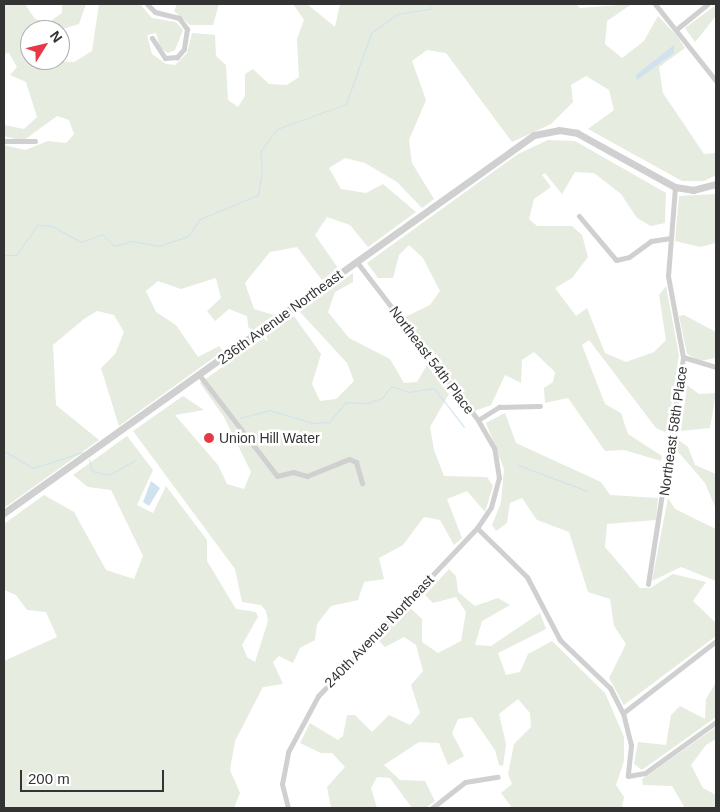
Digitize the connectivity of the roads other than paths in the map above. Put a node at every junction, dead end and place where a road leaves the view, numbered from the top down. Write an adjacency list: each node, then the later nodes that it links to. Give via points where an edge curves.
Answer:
1 (148, 4): 5 (street, via 155,12 179,18 187,29 184,50 177,57 165,58)
2 (655, 4): 4 (street)
3 (708, 4): 4 (street)
4 (678, 28): 6 (street)
5 (152, 38)
6 (716, 81)
7 (4, 141): 8 (street)
8 (35, 141)
9 (714, 185): 10 (street)
10 (675, 187): 12 (street, Northeast 58th Place); 13 (street, 236th Avenue Northeast, via 592,140 559,130 519,143)
11 (578, 216): 12 (street, via 616,260 630,257 651,241)
12 (669, 238): 14 (street, Northeast 58th Place, via 668,276)
13 (356, 261): 16 (street, 236th Avenue Northeast); 18 (street, Northeast 54th Place)
14 (683, 357): 15 (street); 23 (street, Northeast 58th Place)
15 (716, 367)
16 (200, 376): 20 (street, via 277,476 293,472 307,476 349,459 356,462); 21 (street, 236th Avenue Northeast)
17 (540, 406): 18 (street, via 499,407)
18 (478, 420): 19 (street, Northeast 54th Place)
19 (499, 464): 22 (street, 240th Avenue Northeast, via 496,495)
20 (362, 483)
21 (4, 513)
22 (477, 528): 25 (street, via 527,577 560,640 610,688); 28 (street, 240th Avenue Northeast, via 318,696 288,752 282,784)
23 (648, 584)
24 (716, 641): 25 (street)
25 (623, 713): 26 (street, via 631,745 628,776 646,773)
26 (716, 722)
27 (498, 777): 29 (street, via 465,782)
28 (288, 808)
29 (432, 808)

